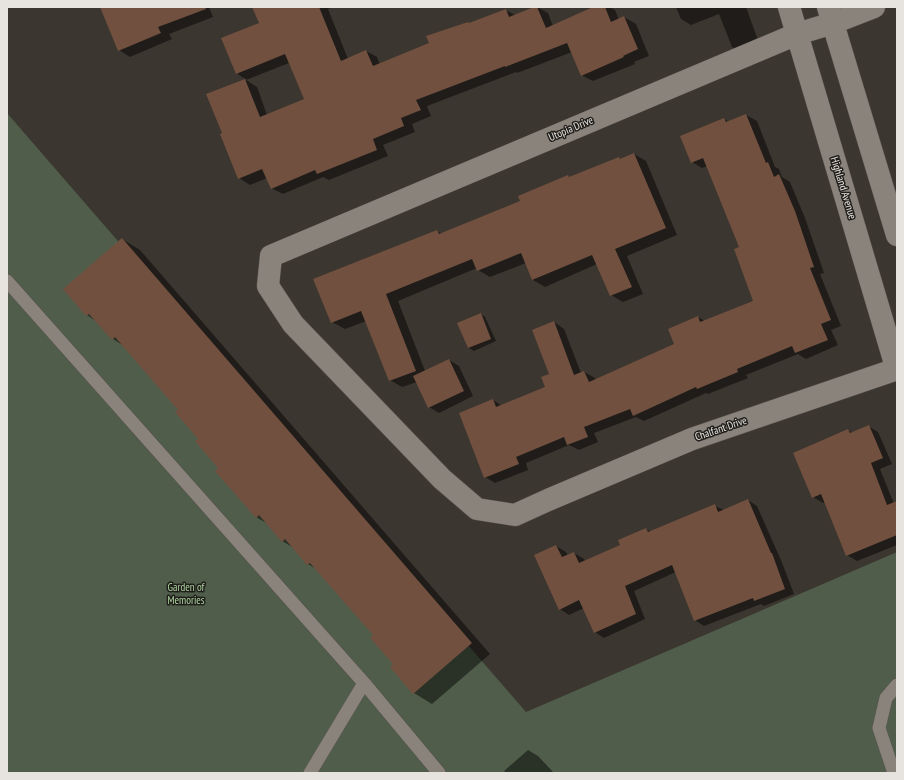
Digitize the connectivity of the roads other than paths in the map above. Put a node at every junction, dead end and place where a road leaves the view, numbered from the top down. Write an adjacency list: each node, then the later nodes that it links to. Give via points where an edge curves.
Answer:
1 (789, 7): 4 (street, Highland Avenue)
2 (874, 7): 3 (street, Utopia Drive)
3 (831, 15): 4 (street, Utopia Drive); 5 (street)
4 (797, 34): 6 (street, Utopia Drive); 8 (street, Highland Avenue)
5 (897, 235)
6 (271, 256): 8 (street, Chalfant Drive, via 268,286 293,324 442,479 477,509 515,515 692,439)
7 (7, 281): 9 (lane)
8 (897, 369)
9 (364, 683): 11 (lane); 12 (lane)
10 (897, 685): 13 (lane, via 886,698 879,728)
11 (310, 773)
12 (439, 773)
13 (894, 773)

